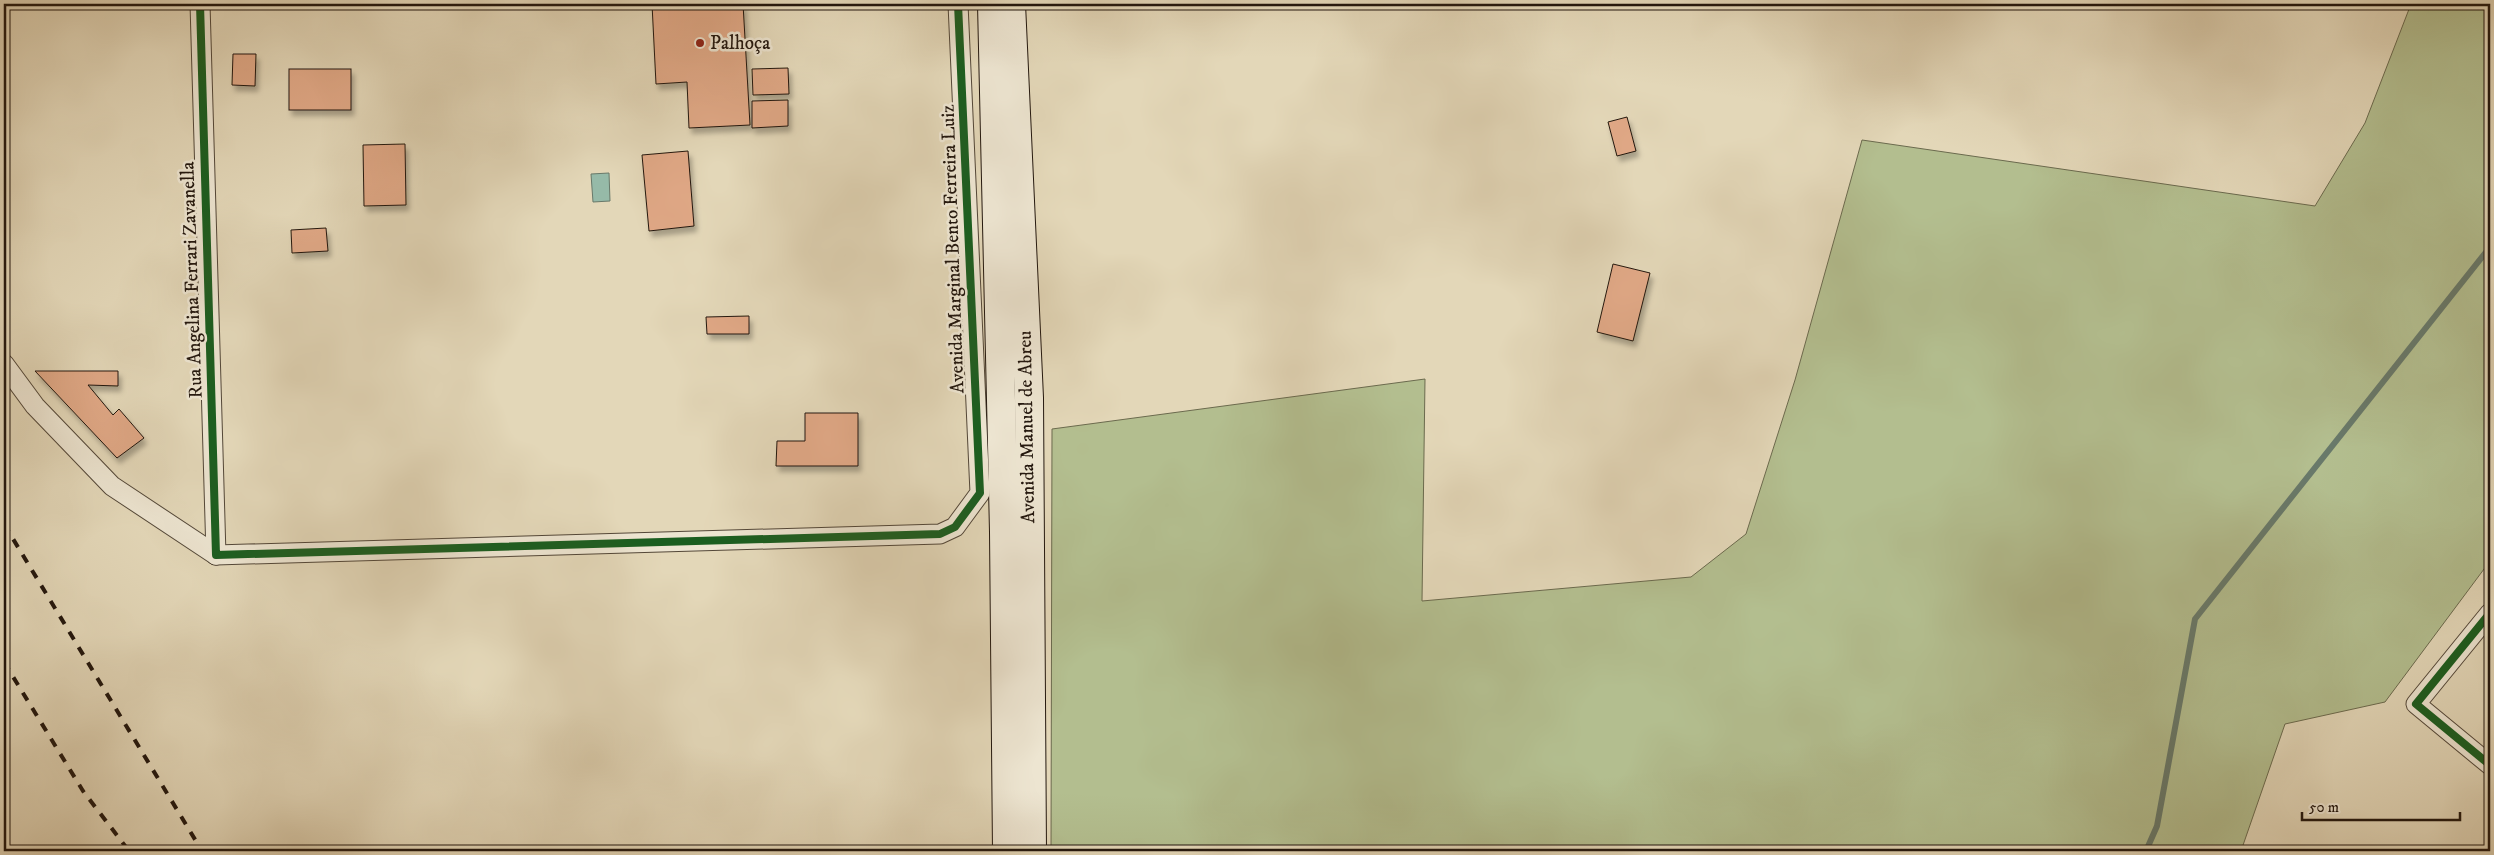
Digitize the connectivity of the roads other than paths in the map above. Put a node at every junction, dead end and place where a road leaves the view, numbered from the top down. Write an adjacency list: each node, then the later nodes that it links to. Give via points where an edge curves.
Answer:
1 (200, 4): 6 (street, Rua Angelina Ferrari Zavanella)
2 (958, 4): 6 (street, Avenida Marginal Bento Ferreira Luiz, via 980,493 955,528 940,534)
3 (992, 4): 9 (main road, Avenida Manuel de Abreu, via 1004,532)
4 (1011, 4): 10 (main road, Avenida Manuel de Abreu, via 1029,398)
5 (4, 364): 6 (street, via 35,406 112,486)
6 (216, 556)
7 (2490, 613): 8 (street, via 2416,704)
8 (2490, 766)
9 (1007, 851)
10 (1032, 851)

